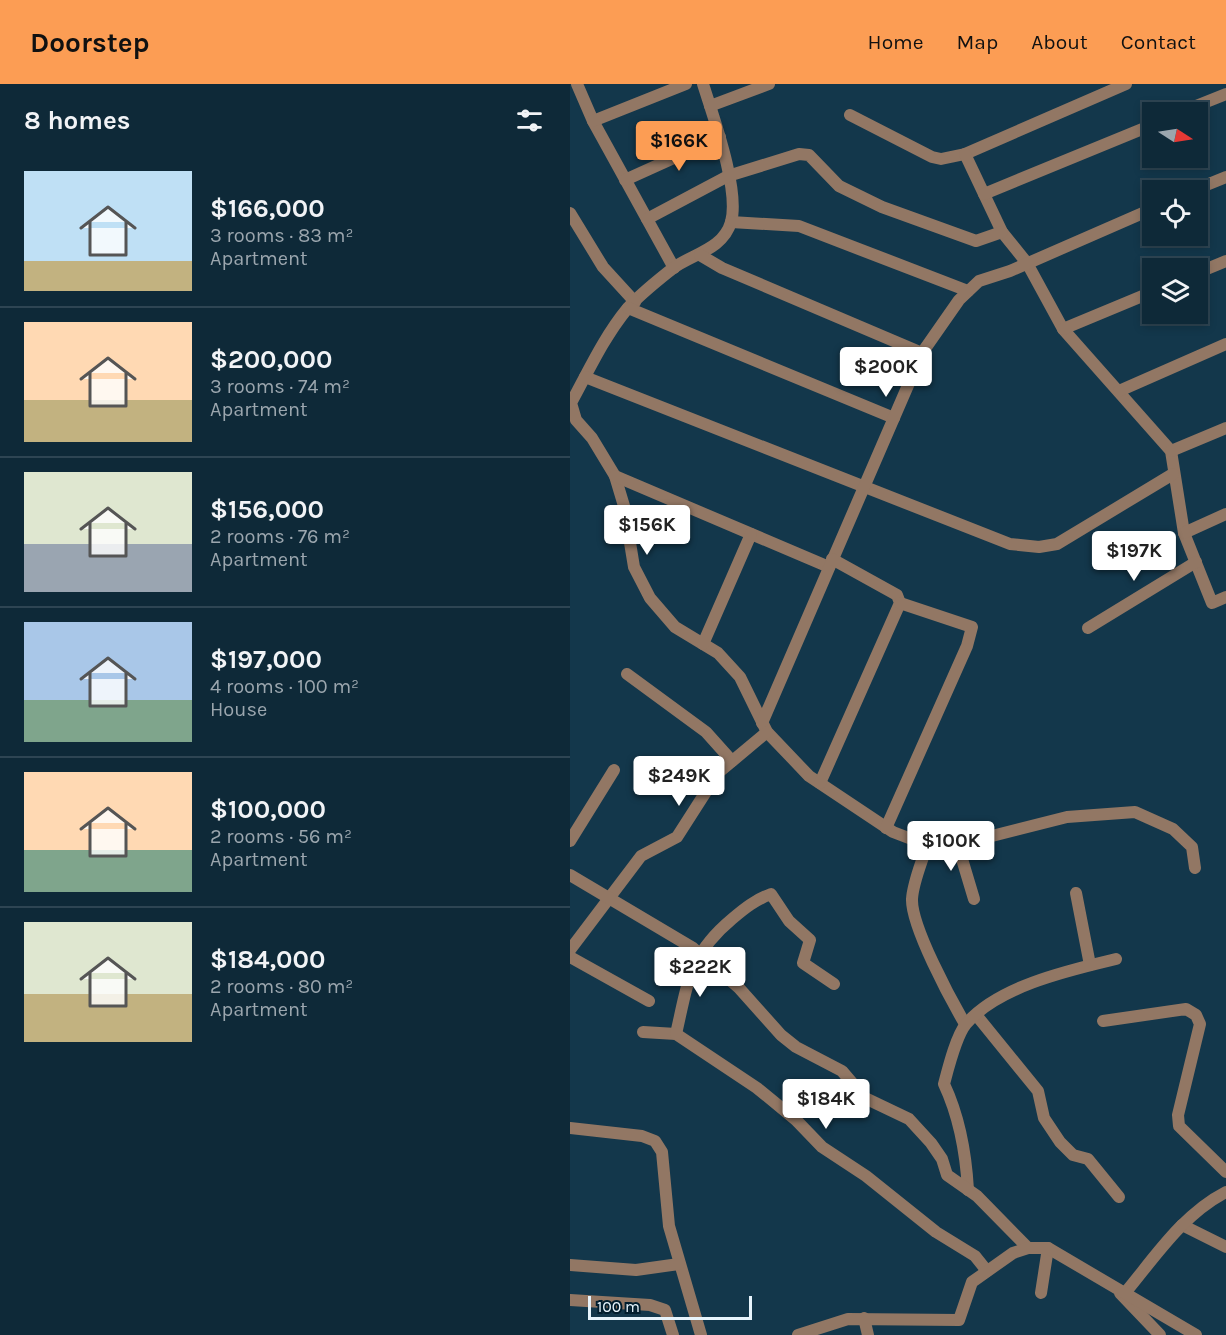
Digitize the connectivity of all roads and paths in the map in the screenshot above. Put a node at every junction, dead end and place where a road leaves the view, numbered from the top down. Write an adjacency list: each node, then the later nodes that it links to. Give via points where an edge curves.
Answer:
1 (577, 84): 10 (street)
2 (686, 84): 10 (street)
3 (703, 84): 8 (street)
4 (768, 84): 8 (street)
5 (1126, 84): 13 (street)
6 (1226, 94): 7 (street)
7 (1206, 102)
8 (710, 106): 12 (street)
9 (850, 115): 13 (street, via 932,157)
10 (593, 121): 16 (street)
11 (1142, 129): 18 (street)
12 (720, 137): 14 (street); 16 (street)
13 (965, 154): 18 (street)
14 (728, 176): 21 (street); 22 (street); 23 (street, via 799,154 809,155 839,186 882,207 976,241)
15 (1226, 177): 17 (street)
16 (625, 180): 21 (street)
17 (1208, 184)
18 (984, 194): 23 (street)
19 (570, 213): 31 (street)
20 (1142, 213): 26 (street)
21 (647, 219): 27 (street)
22 (731, 222): 24 (street, via 723,237); 29 (street, via 799,226)
23 (1002, 232): 26 (street)
24 (700, 255): 27 (street); 34 (street)
25 (1226, 261): 28 (street)
26 (1027, 263): 29 (street, via 979,281); 32 (street)
27 (674, 268): 31 (street)
28 (1208, 268)
29 (968, 291): 34 (street)
30 (1142, 296): 32 (street)
31 (631, 305): 35 (street); 37 (street)
32 (1063, 329): 36 (street)
33 (1226, 344): 36 (street)
34 (922, 353): 37 (street)
35 (585, 377): 41 (street, via 571,403 576,420); 42 (street)
36 (1119, 391): 39 (street)
37 (894, 418): 42 (street)
38 (1226, 428): 39 (street)
39 (1171, 451): 40 (street)
40 (1173, 474): 42 (street, via 1057,544 1039,547 1010,544); 44 (street)
41 (615, 476): 45 (street); 51 (street, via 634,567 650,598 675,627)
42 (864, 487): 47 (street)
43 (1226, 514): 44 (street)
44 (1184, 533): 46 (street)
45 (751, 534): 47 (street); 51 (street)
46 (1196, 562): 48 (street, via 1212,603); 50 (street)
47 (830, 563): 49 (street, via 897,595); 53 (street)
48 (1226, 597)
49 (900, 603): 56 (street); 57 (street, via 972,627)
50 (1088, 628)
51 (703, 644): 53 (street, via 718,653 740,677)
52 (627, 674): 54 (street, via 706,732)
53 (765, 728): 54 (street); 56 (street)
54 (732, 762): 64 (street, via 718,773 677,837 641,856)
55 (614, 770): 59 (street)
56 (820, 783): 57 (street)
57 (886, 828): 60 (street)
58 (956, 839): 60 (street); 61 (street, via 988,837 1067,817 1135,812 1173,829 1192,847); 65 (street)
59 (570, 841)
60 (927, 845): 75 (street, via 912,900 943,984)
61 (1195, 868)
62 (570, 875): 64 (street)
63 (1076, 893): 70 (street)
64 (611, 897): 66 (street); 67 (street)
65 (974, 899)
66 (570, 950)
67 (699, 954): 71 (street, via 712,936 755,900 771,894 789,921 810,940 803,963); 77 (street); 80 (street, via 739,988 796,1047 843,1071 865,1098 909,1119 936,1151 947,1175)
68 (570, 957): 72 (street)
69 (1116, 958): 70 (street)
70 (1090, 965): 73 (street, via 1027,984)
71 (834, 984)
72 (649, 1001)
73 (976, 1016): 75 (street); 82 (street, via 1038,1091 1044,1118 1060,1142 1073,1155 1088,1159)
74 (1103, 1021): 79 (street, via 1186,1010 1196,1015 1200,1024 1178,1115 1179,1126)
75 (965, 1024): 80 (street, via 944,1084 956,1113)
76 (644, 1032): 77 (street)
77 (676, 1034): 89 (street, via 757,1088 822,1147 866,1176 936,1232 975,1256)
78 (570, 1128): 87 (street, via 655,1141 662,1152 669,1226)
79 (1226, 1172)
80 (968, 1190): 85 (street)
81 (1226, 1192): 83 (street)
82 (1119, 1197)
83 (1182, 1225): 84 (street); 90 (street)
84 (1226, 1247)
85 (1028, 1248): 86 (street); 89 (street, via 1013,1252)
86 (1048, 1248): 90 (street); 91 (street)
87 (679, 1264): 88 (street, via 636,1270); 95 (street)
88 (570, 1265)
89 (987, 1271): 93 (street, via 972,1282 959,1320)
90 (1120, 1290): 98 (street); 99 (street)
91 (1041, 1293)
92 (570, 1300): 94 (street, via 657,1307 665,1310)
93 (864, 1318): 96 (street, via 848,1318); 97 (street)
94 (673, 1335)
95 (701, 1335)
96 (798, 1335)
97 (868, 1335)
98 (1160, 1335)
99 (1196, 1335)

